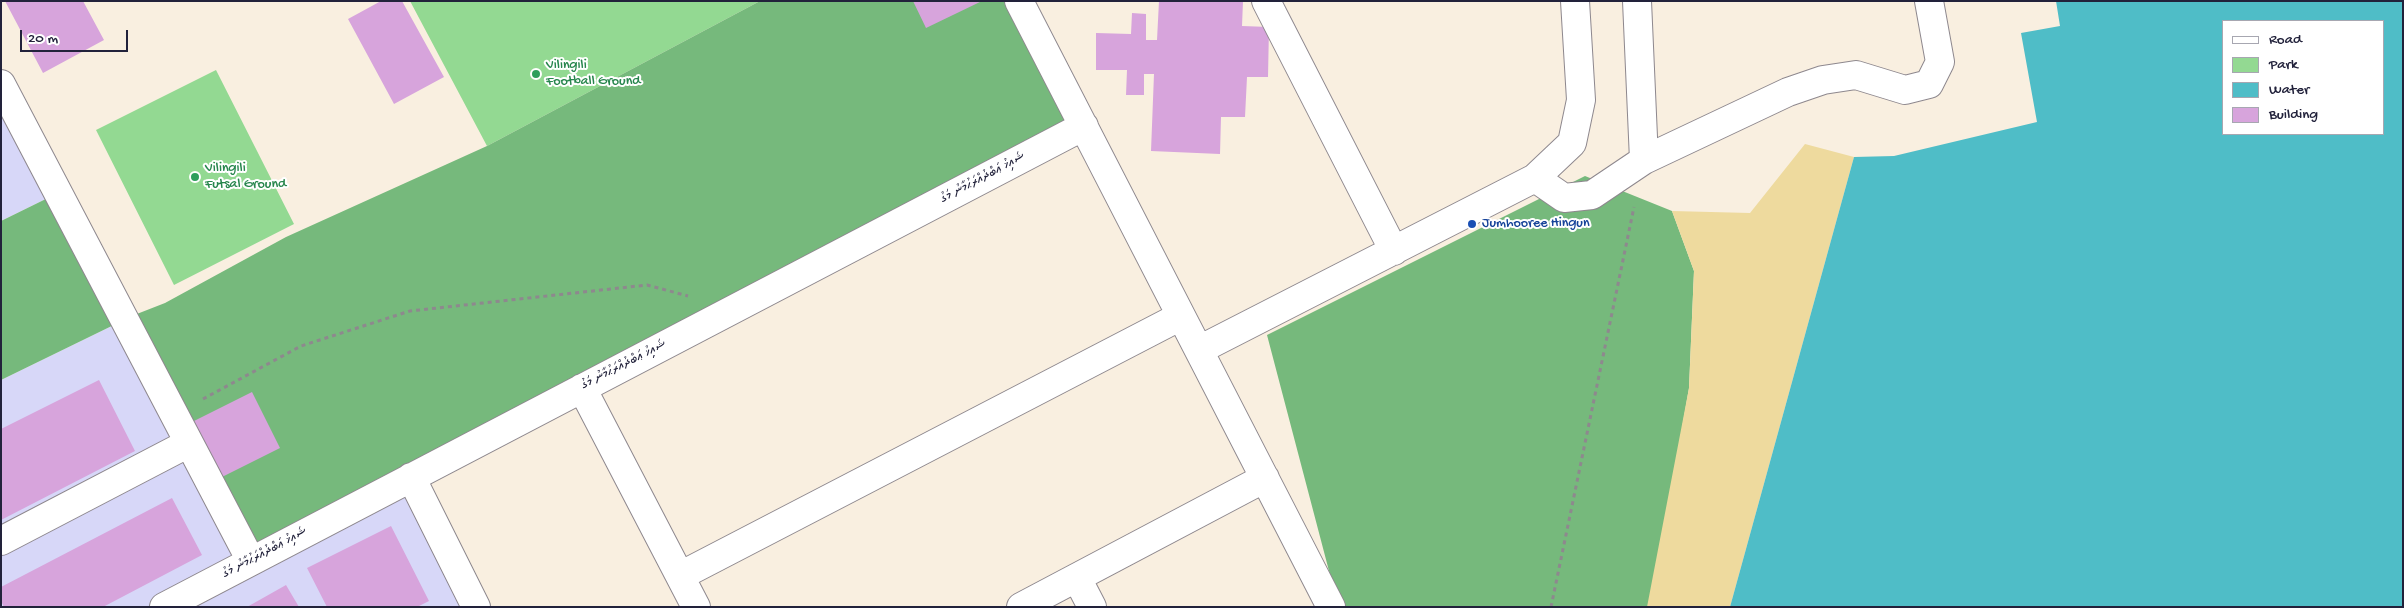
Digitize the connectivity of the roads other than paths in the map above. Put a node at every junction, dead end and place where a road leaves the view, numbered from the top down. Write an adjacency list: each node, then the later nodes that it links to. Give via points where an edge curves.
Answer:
1 (1266, 1): 10 (street)
2 (1575, 1): 9 (street, via 1581,100 1572,143)
3 (1637, 1): 8 (street)
4 (1929, 1): 8 (street, via 1940,62 1929,84 1905,90 1856,75 1822,80 1788,92)
5 (1025, 3): 7 (street)
6 (1, 84): 14 (street)
7 (1084, 126): 11 (street); 13 (street, ޝައިިޚު ޢަބްދުއްރަޙުމާނު މަގު)
8 (1644, 160): 9 (street, via 1592,195 1564,198)
9 (1535, 178): 10 (street)
10 (1394, 251): 12 (street)
11 (1182, 316): 12 (street); 19 (street)
12 (1199, 350): 16 (street)
13 (582, 388): 15 (street, ޝައިިޚު ޢަބްދުއްރަޙުމާނު މަގު); 19 (street)
14 (189, 443): 17 (street); 18 (street)
15 (411, 477): 18 (street, ޝައިިޚު ޢަބްދުއްރަޙުމާނު މަގު); 22 (street)
16 (1265, 478): 20 (street); 26 (street)
17 (1, 541)
18 (250, 562): 21 (street, ޝައިިޚު ޢަބްދުއްރަޙުމާނު މަގު)
19 (680, 576): 23 (street)
20 (1077, 578): 24 (street); 25 (street)
21 (164, 607)
22 (476, 607)
23 (696, 607)
24 (1022, 607)
25 (1092, 607)
26 (1331, 607)

